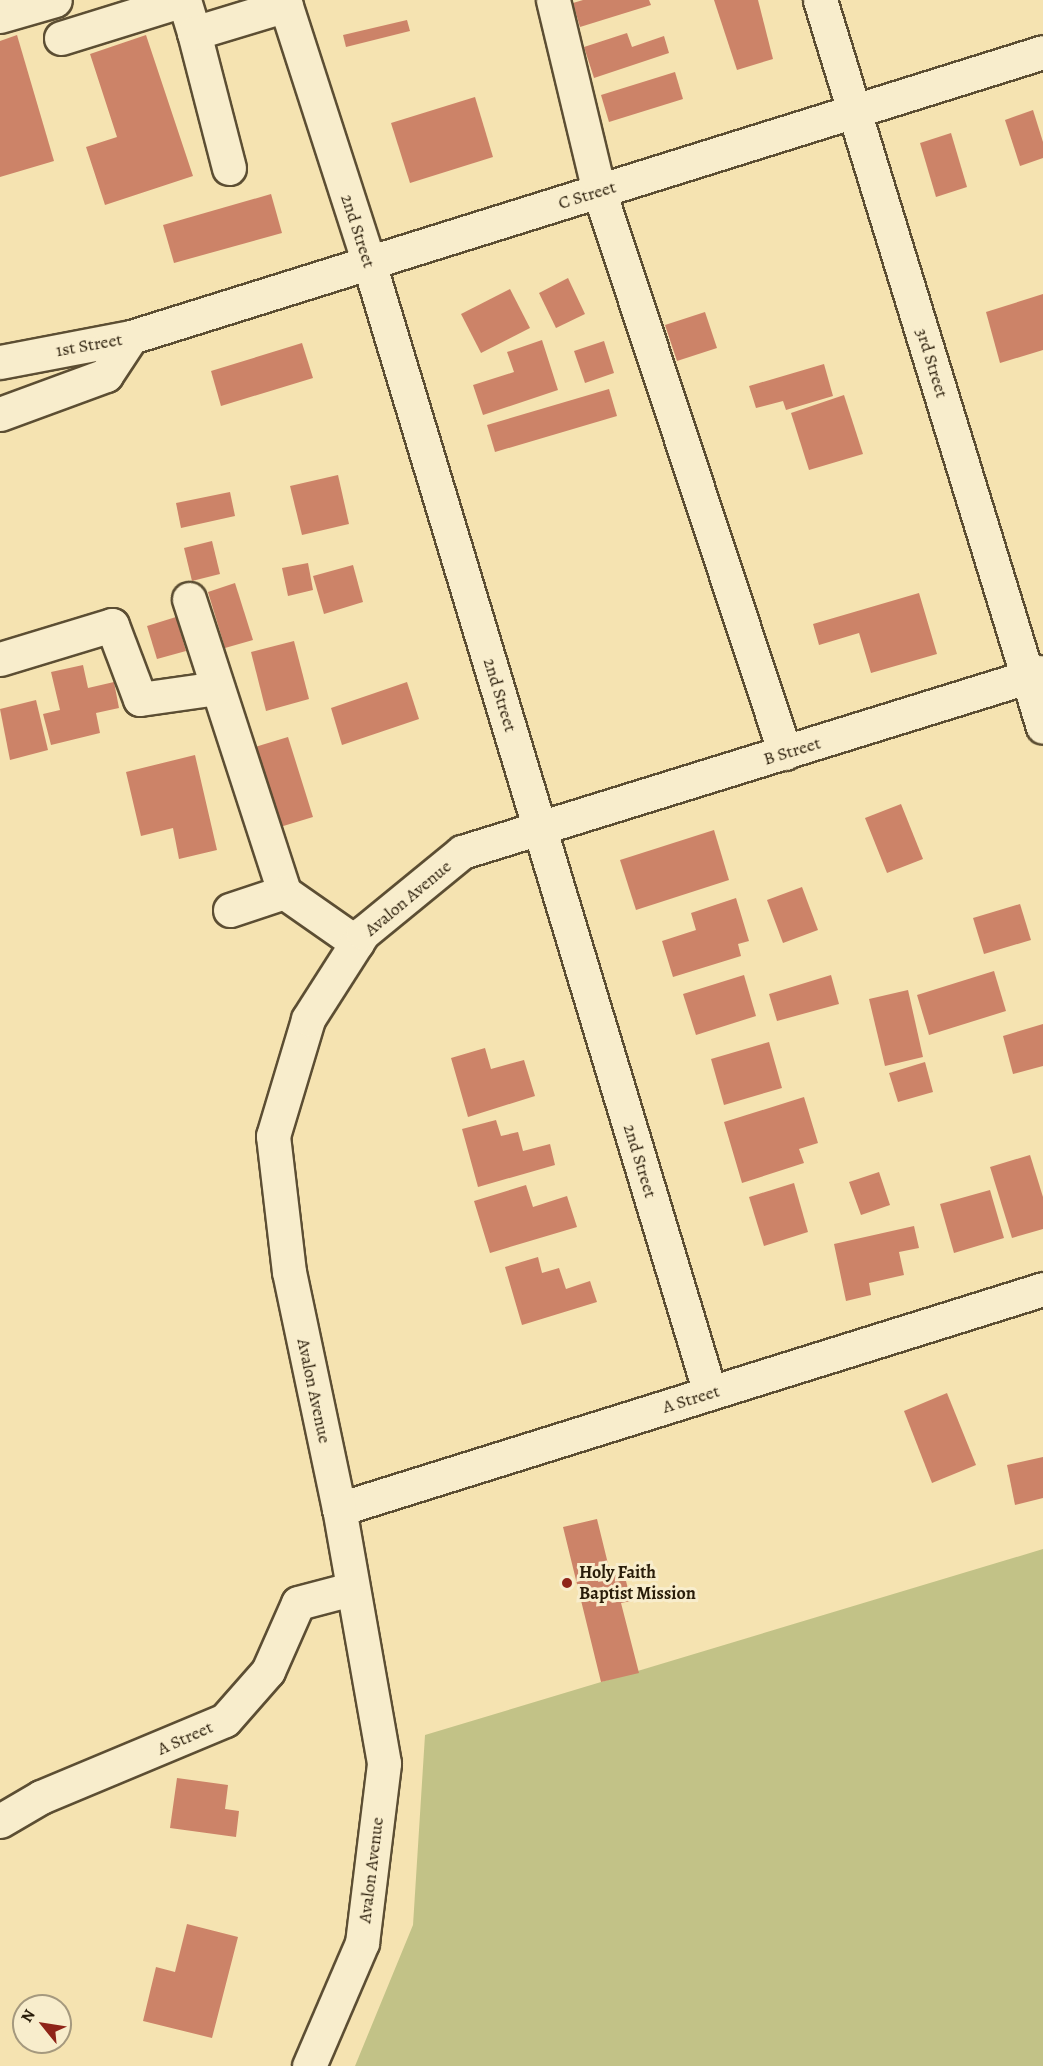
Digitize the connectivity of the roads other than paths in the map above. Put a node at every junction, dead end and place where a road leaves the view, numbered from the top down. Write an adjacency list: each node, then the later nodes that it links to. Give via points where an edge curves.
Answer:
1 (55, 0): 5 (street)
2 (553, 0): 11 (street)
3 (820, 0): 9 (street, 3rd Street)
4 (285, 2): 6 (street); 12 (street, 2nd Street)
5 (0, 16)
6 (194, 33): 7 (street, via 184,0); 10 (street)
7 (61, 38)
8 (1043, 52): 9 (street, C Street)
9 (854, 111): 11 (street, C Street); 18 (street, 3rd Street)
10 (229, 168)
11 (599, 191): 12 (street, C Street); 21 (street)
12 (369, 263): 13 (street, C Street); 22 (street, 2nd Street)
13 (131, 337): 14 (street, 1st Street); 15 (street, 1st Street, via 106,375)
14 (0, 362)
15 (0, 414)
16 (189, 598): 19 (street)
17 (0, 659): 19 (street, via 112,626 140,699)
18 (1035, 675): 20 (street, 3rd Street); 21 (street, B Street)
19 (217, 688): 23 (street)
20 (1043, 727)
21 (785, 753): 22 (street, B Street)
22 (541, 829): 25 (street, Avalon Avenue, via 462,852 363,933); 27 (street, 2nd Street)
23 (284, 892): 24 (street); 25 (street)
24 (230, 910)
25 (357, 943): 28 (street, Avalon Avenue, via 308,1018 273,1136 289,1272)
26 (1043, 1289): 27 (street, A Street)
27 (710, 1393): 28 (street, A Street)
28 (339, 1509): 29 (street, Avalon Avenue)
29 (351, 1589): 30 (street, A Street, via 298,1603 268,1671 225,1720 41,1797); 31 (street, Avalon Avenue, via 384,1763 362,1943)
30 (0, 1821)
31 (309, 2066)

